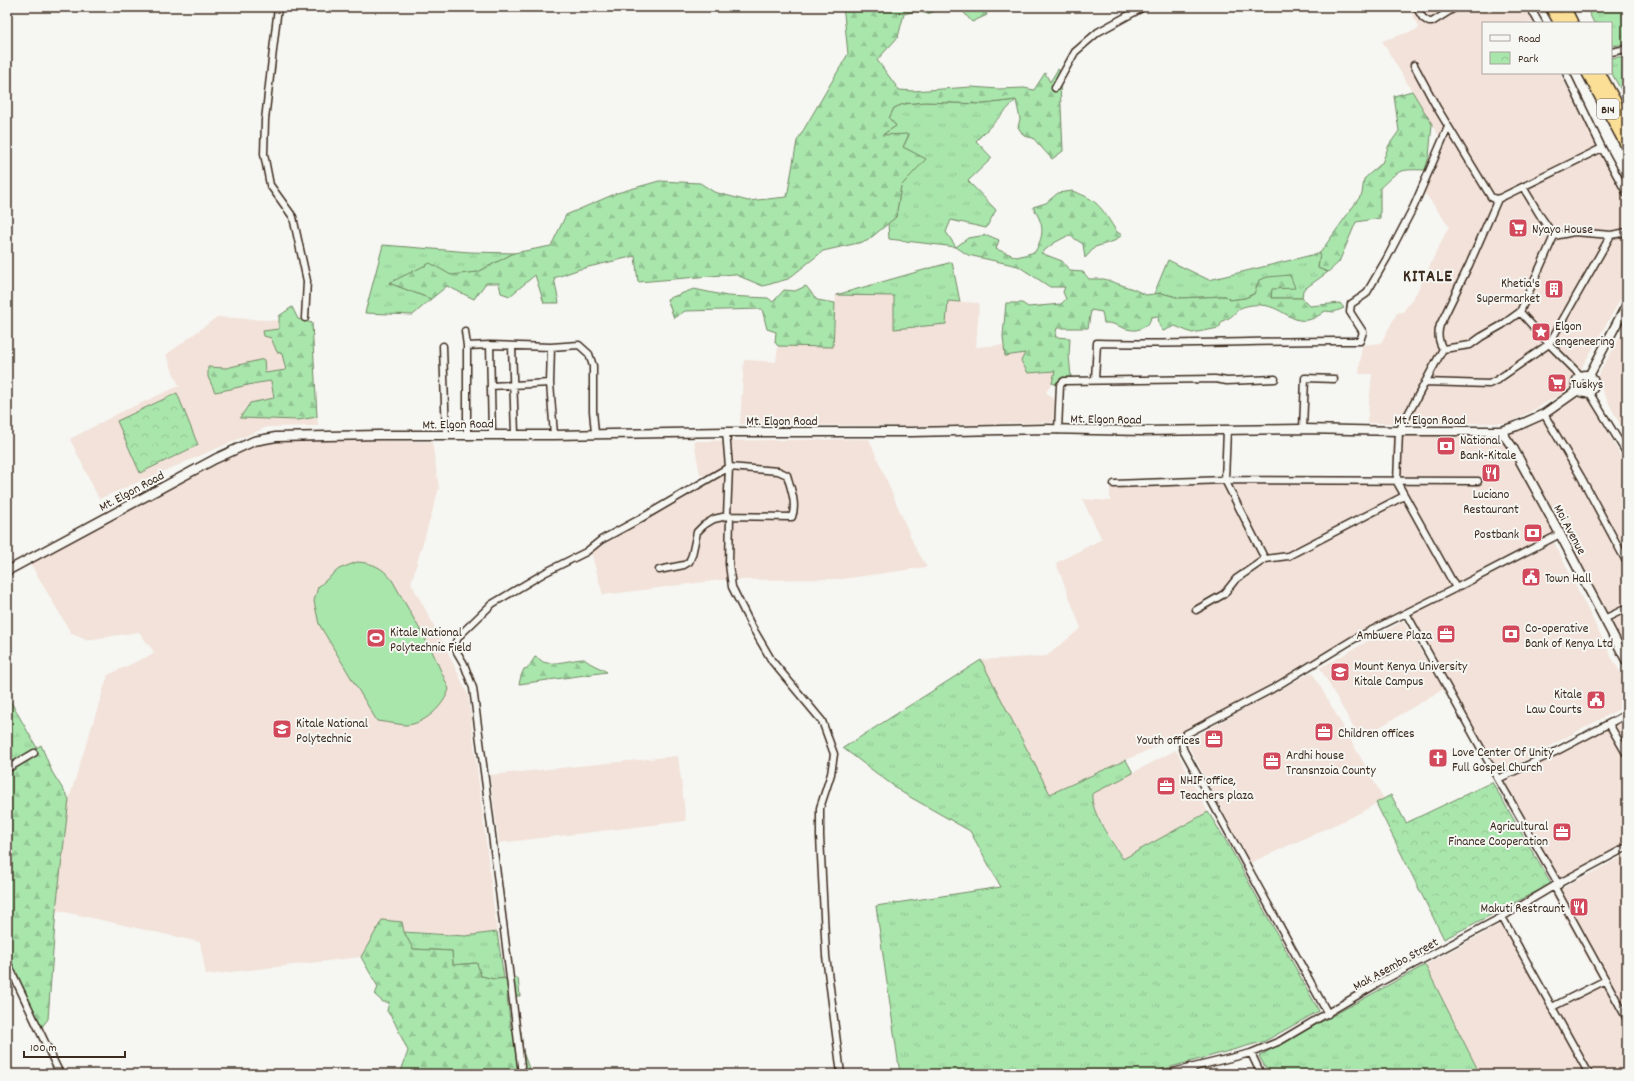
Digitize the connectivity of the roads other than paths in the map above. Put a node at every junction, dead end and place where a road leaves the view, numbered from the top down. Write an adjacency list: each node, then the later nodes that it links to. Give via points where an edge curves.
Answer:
1 (278, 7): 30 (street, via 265,120 264,154 270,185 293,217 307,281)
2 (1416, 7): 3 (street, via 1429,22)
3 (1456, 7)
4 (1530, 7): 8 (street)
5 (1551, 7): 9 (highway)
6 (1564, 7): 10 (highway)
7 (1140, 8): 17 (street, via 1098,32 1075,52)
8 (1538, 22)
9 (1559, 22)
10 (1572, 22)
11 (1627, 49): 12 (street)
12 (1612, 52)
13 (1414, 65): 19 (street)
14 (1566, 74): 21 (street)
15 (1589, 74): 20 (highway, B14)
16 (1600, 74): 18 (highway, B14)
17 (1055, 88)
18 (1627, 123)
19 (1448, 127): 24 (street, via 1491,197); 42 (street, via 1388,258 1366,294 1351,304 1350,312 1363,332 1360,341 1242,341 1159,345 1097,343)
20 (1627, 146)
21 (1602, 148): 22 (street); 23 (street)
22 (1523, 187): 24 (street); 27 (street)
23 (1627, 194)
24 (1498, 199): 38 (street, via 1440,325 1438,338)
25 (1627, 232): 26 (street)
26 (1611, 235): 27 (street, via 1574,232); 32 (street)
27 (1554, 236): 29 (street)
28 (1627, 304): 39 (street)
29 (1520, 312): 32 (street); 38 (street, via 1470,345)
30 (305, 318)
31 (465, 331): 35 (street)
32 (1549, 344): 39 (street); 43 (street, via 1489,384)
33 (490, 345): 35 (street); 36 (street); 46 (street)
34 (443, 346): 60 (street)
35 (467, 346): 61 (street)
36 (512, 346): 37 (street); 45 (street)
37 (551, 347): 44 (street); 56 (street, via 579,345 589,354 593,366)
38 (1443, 349): 43 (street)
39 (1585, 376): 47 (street, via 1576,382); 48 (street, via 1594,384)
40 (1275, 379): 42 (street)
41 (1334, 379): 50 (street, via 1305,378)
42 (1095, 380): 51 (street, via 1064,381 1060,385)
43 (1425, 382): 53 (street)
44 (550, 383): 45 (street); 59 (street)
45 (513, 384): 46 (street); 58 (street)
46 (491, 386): 57 (street)
47 (1578, 390): 48 (street); 49 (street, Mt. Elgon Road)
48 (1589, 392): 62 (street)
49 (1544, 414): 54 (street, Mt. Elgon Road); 72 (street)
50 (1303, 429): 52 (street, Mt. Elgon Road); 53 (street, Mt. Elgon Road)
51 (1058, 430): 52 (street, Mt. Elgon Road); 55 (street, Mt. Elgon Road)
52 (1227, 430): 64 (street)
53 (1399, 431): 54 (street, Mt. Elgon Road); 66 (street)
54 (1501, 431): 70 (street, Moi Avenue)
55 (726, 432): 56 (street, Mt. Elgon Road); 63 (street)
56 (595, 433): 59 (street, Mt. Elgon Road)
57 (492, 434): 58 (street, Mt. Elgon Road); 61 (street, Mt. Elgon Road)
58 (515, 434): 59 (street, Mt. Elgon Road)
59 (554, 435)
60 (446, 436): 61 (street, Mt. Elgon Road); 73 (street, Mt. Elgon Road, via 307,436 254,441 201,466)
61 (467, 436)
62 (1627, 454)
63 (729, 467): 69 (street); 69 (street, via 783,472 789,480 795,510 792,518); 98 (street, via 601,540 586,552 492,604 459,636 455,644 456,652 464,664 473,688)
64 (1225, 480): 66 (street); 67 (street); 71 (street)
65 (1478, 481): 66 (street)
66 (1397, 482): 68 (street)
67 (1114, 484)
68 (1404, 496): 71 (street, via 1288,556); 75 (street)
69 (728, 516): 74 (street, via 714,519 698,532 689,562); 99 (street, via 732,587 772,661 822,721 834,754 831,774 820,808 820,836 826,956)
70 (1560, 534): 75 (street); 79 (street, Moi Avenue)
71 (1265, 559): 77 (street, via 1236,579 1224,594)
72 (1627, 563)
73 (7, 570)
74 (659, 570)
75 (1456, 588): 78 (street)
76 (1627, 608): 79 (street)
77 (1196, 610)
78 (1406, 613): 86 (street); 93 (street, via 1354,639 1272,689 1186,734 1182,739 1184,751)
79 (1604, 619): 80 (street, Moi Avenue)
80 (1627, 662)
81 (1627, 714): 82 (street)
82 (1609, 724): 84 (street); 86 (street)
83 (34, 753): 85 (street)
84 (1627, 755)
85 (7, 769)
86 (1498, 779): 88 (street)
87 (1627, 847): 88 (street, Mak Asembo Street)
88 (1556, 886): 89 (street, Mak Asembo Street); 91 (street)
89 (1502, 917): 92 (street); 93 (street, Mak Asembo Street, via 1375,985)
90 (7, 962): 97 (street)
91 (1606, 980): 92 (street); 94 (street)
92 (1552, 1007): 103 (street)
93 (1328, 1014): 95 (street, Mak Asembo Street, via 1280,1041)
94 (1627, 1019)
95 (1251, 1053): 96 (street, Mak Asembo Street); 102 (street)
96 (1190, 1067): 100 (street, Mak Asembo Street); 101 (street)
97 (60, 1074)
98 (522, 1074)
99 (841, 1074)
100 (1165, 1074)
101 (1194, 1074)
102 (1261, 1074)
103 (1589, 1074)

